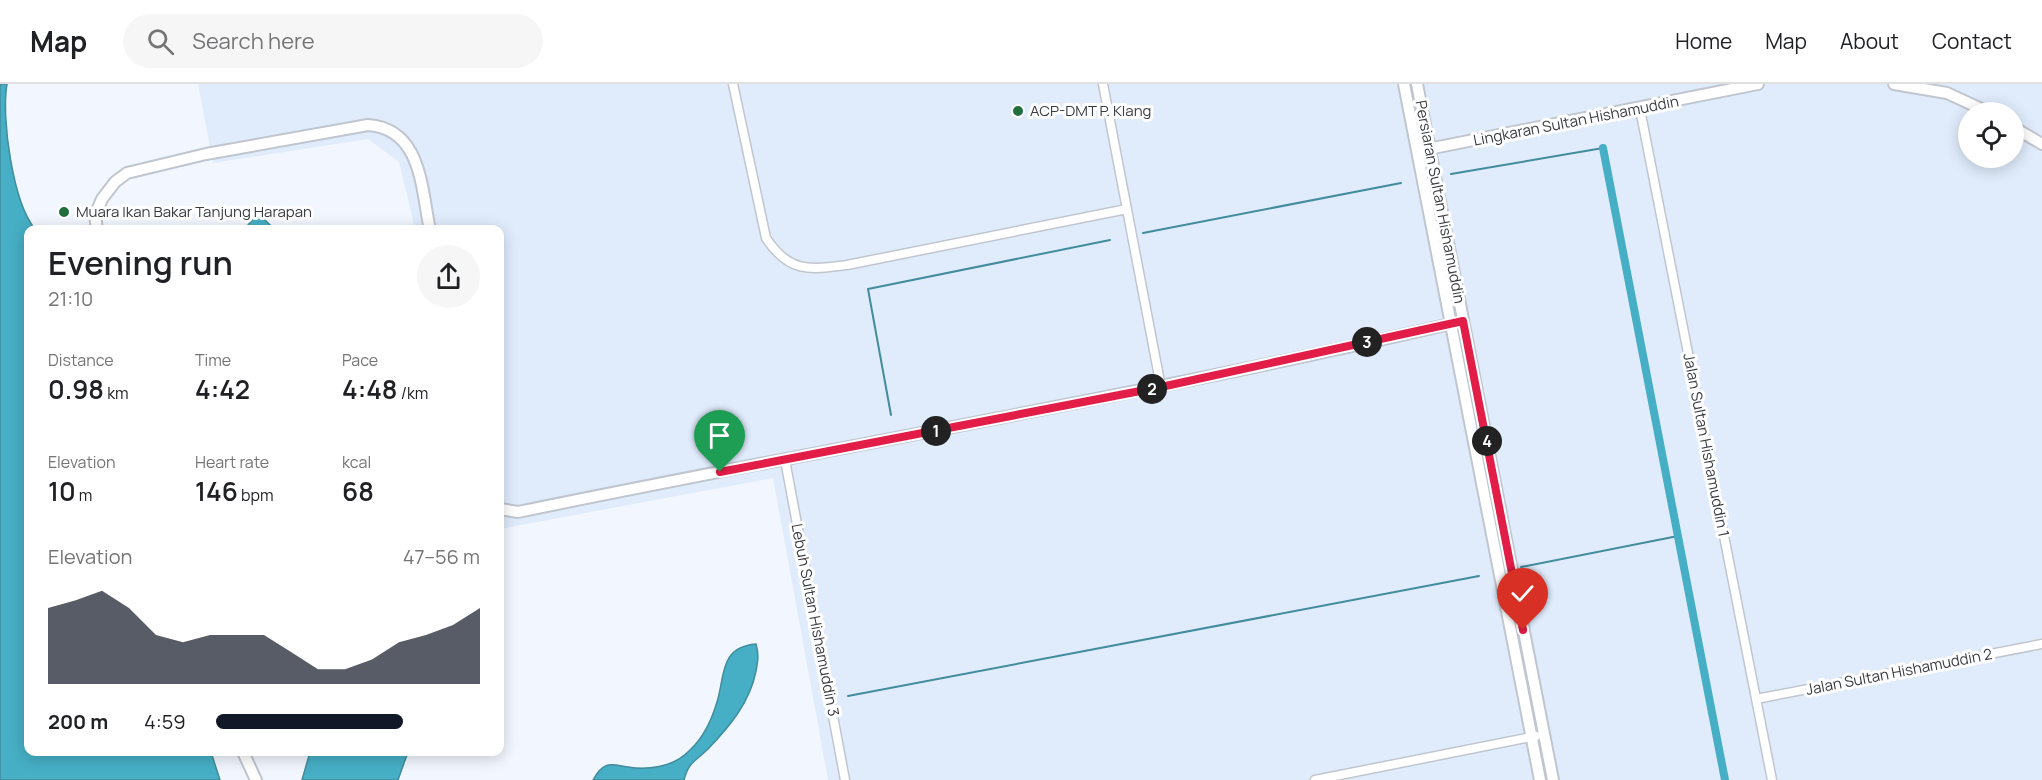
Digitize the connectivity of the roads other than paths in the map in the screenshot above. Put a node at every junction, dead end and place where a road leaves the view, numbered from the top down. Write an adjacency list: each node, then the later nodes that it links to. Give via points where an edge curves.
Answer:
1 (733, 84): 13 (street, via 766,238 777,255 794,266 811,270 847,266)
2 (1103, 84): 13 (street)
3 (1404, 84): 12 (street, Persiaran Sultan Hishamuddin)
4 (1417, 84): 11 (street, Persiaran Sultan Hishamuddin)
5 (1758, 84): 8 (street, Lingkaran Sultan Hishamuddin)
6 (1894, 84): 7 (street, via 1947,93)
7 (1966, 102)
8 (1640, 109): 11 (street, Lingkaran Sultan Hishamuddin); 22 (street, Jalan Sultan Hishamuddin 1)
9 (2024, 133): 10 (street)
10 (2042, 144)
11 (1430, 149): 12 (street, Lingkaran Sultan Hishamuddin); 16 (street, Persiaran Sultan Hishamuddin)
12 (1417, 151): 17 (street, Persiaran Sultan Hishamuddin)
13 (1127, 209): 18 (street)
14 (96, 225): 15 (street, via 95,215 102,199 127,173 206,154 361,126 378,126 398,135 414,153)
15 (429, 225)
16 (1463, 321): 17 (street); 23 (street, Persiaran Sultan Hishamuddin)
17 (1451, 324): 18 (street); 24 (street, Persiaran Sultan Hishamuddin)
18 (1161, 387): 19 (street)
19 (785, 460): 20 (street, via 518,512); 27 (street, Lebuh Sultan Hishamuddin 3)
20 (504, 510)
21 (2042, 644): 22 (street, Jalan Sultan Hishamuddin 2)
22 (1756, 699): 31 (street, Jalan Sultan Hishamuddin 1)
23 (1544, 735): 24 (street); 30 (street, Persiaran Sultan Hishamuddin)
24 (1531, 737): 28 (street); 29 (street, Persiaran Sultan Hishamuddin)
25 (245, 756): 26 (street)
26 (256, 780)
27 (844, 780)
28 (1316, 780)
29 (1540, 780)
30 (1553, 780)
31 (1772, 780)

